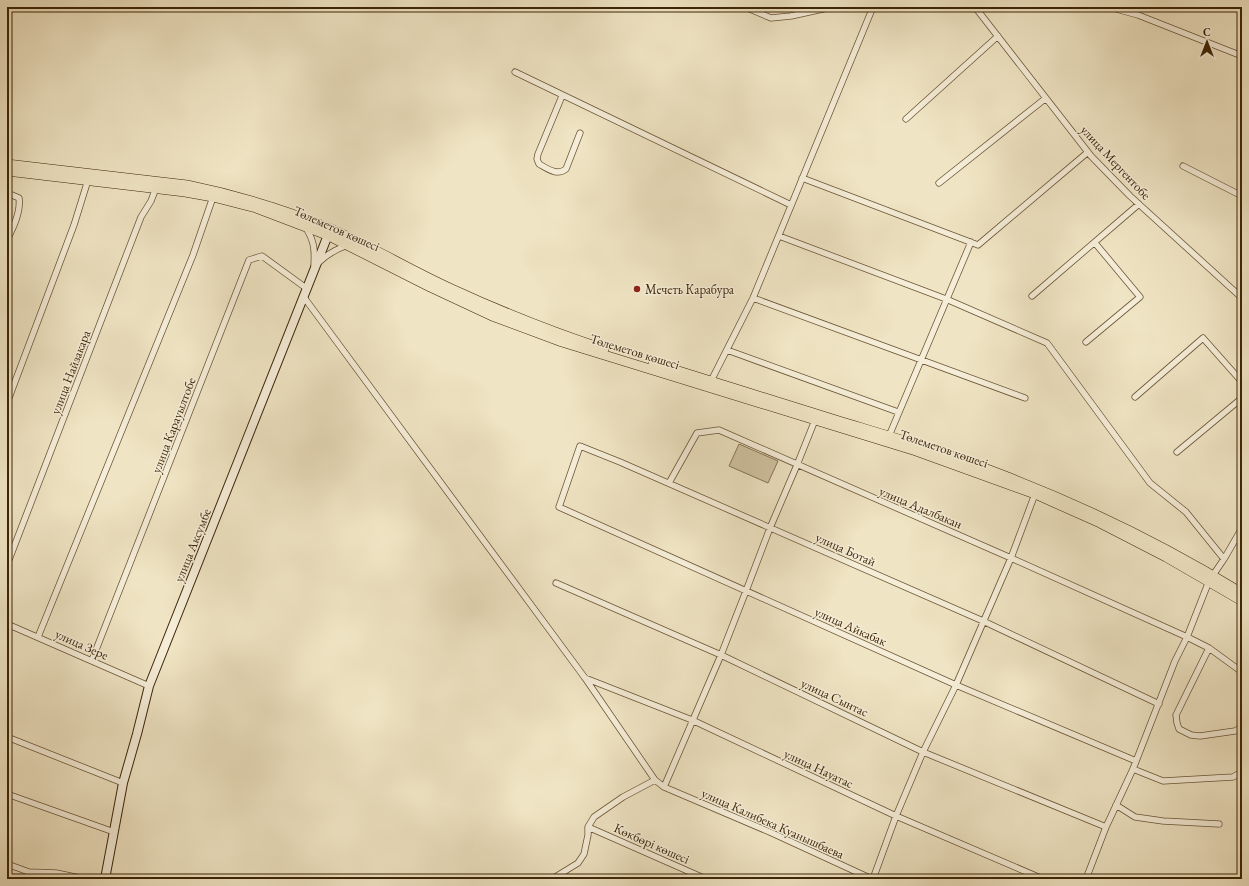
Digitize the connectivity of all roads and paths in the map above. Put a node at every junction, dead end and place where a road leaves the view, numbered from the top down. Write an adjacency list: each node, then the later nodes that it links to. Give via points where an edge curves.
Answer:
1 (745, 7): 2 (street, via 771,18)
2 (832, 7)
3 (873, 7): 17 (street)
4 (975, 7): 6 (street, улица Мергентобе)
5 (1109, 7): 7 (street, via 1138,15)
6 (998, 36): 10 (street, улица Мергентобе); 11 (street)
7 (1242, 56)
8 (515, 72): 9 (street)
9 (562, 96): 12 (street, via 538,154 539,164 556,172 566,169); 25 (street)
10 (1046, 98): 13 (street, улица Мергентобе); 19 (street)
11 (906, 118)
12 (580, 133)
13 (1088, 152): 24 (street, улица Мергентобе); 30 (street, via 978,245)
14 (7, 164): 27 (main road, Төлеметов көшесі, via 158,180 216,190 258,202)
15 (1183, 166): 22 (street)
16 (7, 171): 18 (main road, Төлеметов көшесі)
17 (802, 178): 25 (street); 30 (street)
18 (88, 180): 20 (main road, Төлеметов көшесі); 48 (street, via 74,225)
19 (940, 183)
20 (156, 188): 23 (main road, Төлеметов көшесі); 62 (street, улица Найзакара, via 141,217)
21 (7, 195): 29 (street, via 19,198 20,206)
22 (1242, 196)
23 (213, 197): 26 (main road, Төлеметов көшесі, via 256,208); 70 (street, via 193,255)
24 (1139, 204): 31 (street); 38 (street, улица Мергентобе)
25 (791, 205): 28 (street)
26 (305, 226): 27 (main road, Төлеметов көшесі); 33 (street, via 314,246)
27 (329, 232): 32 (main road, Төлеметов көшесі); 33 (main road, улица Аксумбе); 43 (main road, Төлеметов көшесі, via 522,320 564,336)
28 (779, 236): 37 (street); 39 (street)
29 (7, 240)
30 (971, 242): 39 (street)
31 (1095, 243): 36 (street); 40 (street, via 1140,297)
32 (348, 245): 33 (street, via 330,253); 50 (main road, Төлеметов көшесі, via 492,316 562,342)
33 (314, 267): 34 (main road, улица Аксумбе)
34 (306, 288): 35 (main road, улица Аксумбе); 74 (street, улица Карауылтобе, via 262,256 249,260)
35 (302, 296): 76 (street, улица Калибека Куанышбаева); 78 (main road, улица Аксумбе)
36 (1032, 296)
37 (753, 298): 41 (street); 42 (street)
38 (1242, 298)
39 (946, 299): 42 (street); 61 (street, via 1047,343 1150,483 1186,512)
40 (1086, 342)
41 (727, 350): 43 (street); 49 (street)
42 (920, 360): 46 (street); 49 (street)
43 (711, 381): 51 (main road, Төлеметов көшесі)
44 (1242, 382): 45 (street, via 1203,338)
45 (1135, 397)
46 (1025, 398)
47 (1242, 398): 53 (street)
48 (7, 403)
49 (898, 412): 52 (street)
50 (815, 420): 51 (main road, Төлеметов көшесі); 54 (street)
51 (858, 430): 52 (main road, Төлеметов көшесі); 56 (main road, Төлеметов көшесі)
52 (888, 436): 63 (main road, Төлеметов көшесі, via 964,460 1039,489 1160,545)
53 (1177, 452)
54 (797, 465): 55 (street, улица Адалбакан, via 719,430 697,433); 58 (street); 60 (street, улица Адалбакан)
55 (669, 483): 57 (street, улица Ботай, via 580,446); 58 (street, улица Ботай)
56 (1035, 494): 60 (street); 63 (main road, Төлеметов көшесі)
57 (559, 507): 65 (street, улица Айкабак)
58 (770, 528): 65 (street); 68 (street, улица Ботай)
59 (1242, 528): 61 (street)
60 (1011, 558): 68 (street); 71 (street, улица Адалбакан)
61 (1224, 559): 63 (street)
62 (7, 564)
63 (1211, 578): 66 (main road, Төлеметов көшесі); 67 (main road, Төлеметов көшесі); 71 (street)
64 (556, 582): 73 (street, улица Сынтас)
65 (746, 591): 73 (street); 77 (street, улица Айкабак)
66 (1242, 593)
67 (1242, 602)
68 (983, 622): 77 (street); 79 (street, улица Ботай)
69 (7, 624): 70 (street, улица Зере)
70 (38, 637): 74 (street, улица Зере)
71 (1187, 637): 72 (street, улица Адалбакан); 79 (street)
72 (1209, 648): 75 (street, улица Адалбакан); 81 (street, via 1178,710 1176,724 1179,729 1191,735 1227,733)
73 (721, 655): 80 (street); 83 (street, улица Сынтас)
74 (92, 660): 78 (street, улица Зере)
75 (1242, 672)
76 (585, 678): 80 (street, улица Науатас); 87 (street, улица Калибека Куанышбаева)
77 (956, 685): 83 (street); 84 (street, улица Айкабак)
78 (149, 686): 88 (main road, улица Аксумбе)
79 (1159, 704): 84 (street)
80 (692, 720): 89 (street); 92 (street, улица Науатас)
81 (1242, 727)
82 (7, 737): 88 (street)
83 (923, 752): 92 (street); 95 (street, улица Сынтас)
84 (1136, 761): 85 (street)
85 (1132, 769): 86 (street, via 1163,781 1233,777); 91 (street)
86 (1242, 772)
87 (655, 780): 89 (street, улица Калибека Куанышбаева); 94 (street, via 623,797 594,817)
88 (122, 782): 96 (main road, улица Аксумбе)
89 (664, 788): 102 (street, улица Калибека Куанышбаева, via 772,833)
90 (7, 794): 96 (street)
91 (1116, 806): 93 (street, via 1135,817); 95 (street)
92 (896, 816): 102 (street); 103 (street, улица Науатас)
93 (1219, 824)
94 (588, 827): 100 (street, via 584,854 578,863); 101 (street, Көкбөрі көшесі)
95 (1106, 827): 104 (street)
96 (114, 832): 99 (main road, улица Аксумбе)
97 (7, 864): 98 (street, via 29,872 56,872)
98 (85, 879)
99 (105, 879)
100 (552, 879)
101 (706, 879)
102 (872, 879)
103 (1043, 879)
104 (1086, 879)

